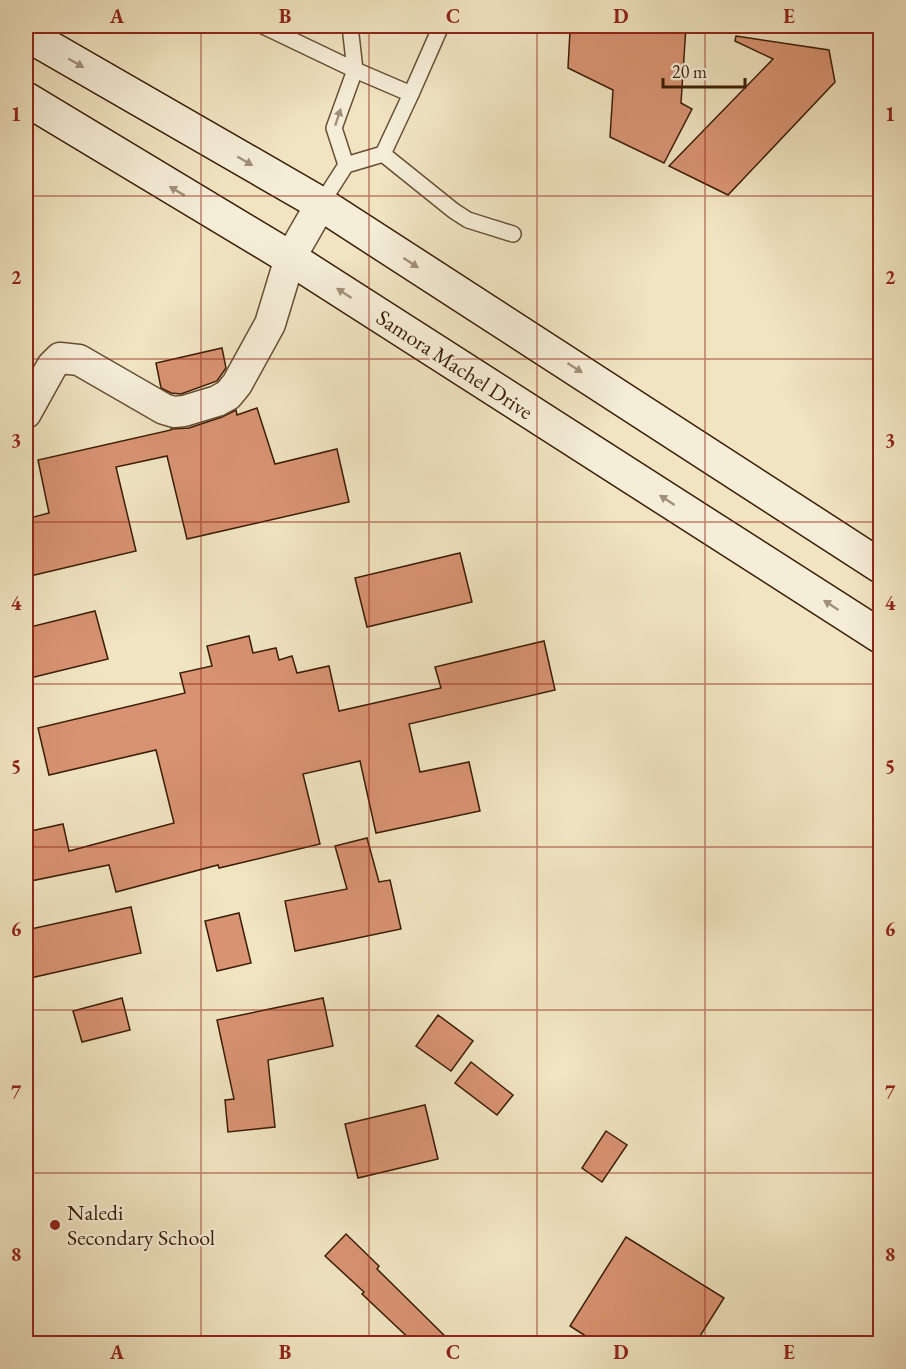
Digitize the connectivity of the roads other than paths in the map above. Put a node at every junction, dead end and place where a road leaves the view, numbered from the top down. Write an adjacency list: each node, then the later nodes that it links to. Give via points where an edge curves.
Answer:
1 (263, 26): 5 (lane)
2 (350, 26): 5 (lane)
3 (441, 26): 6 (lane)
4 (26, 34): 10 (main road, one-way to 10)
5 (355, 70): 6 (lane); 9 (lane, one-way to 5, via 334,128)
6 (411, 94): 8 (lane)
7 (26, 99): 12 (main road, Samora Machel Drive, one-way to 7)
8 (383, 154): 9 (lane); 11 (lane, via 454,212)
9 (346, 165): 10 (lane)
10 (321, 204): 12 (street); 14 (main road, one-way to 14)
11 (513, 234)
12 (290, 258): 13 (street, via 270,324 228,395 174,412 79,360 60,358); 15 (main road, Samora Machel Drive, one-way to 12)
13 (26, 413)
14 (880, 566)
15 (880, 636)

